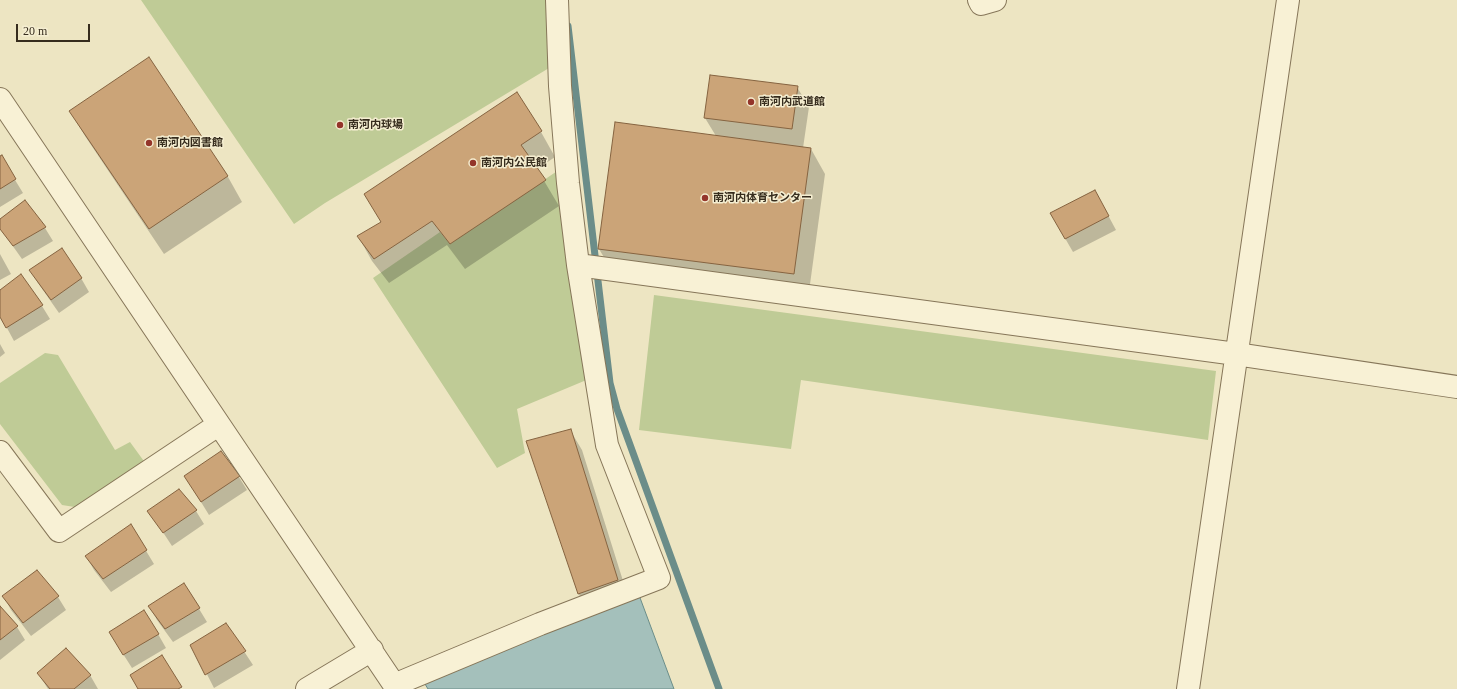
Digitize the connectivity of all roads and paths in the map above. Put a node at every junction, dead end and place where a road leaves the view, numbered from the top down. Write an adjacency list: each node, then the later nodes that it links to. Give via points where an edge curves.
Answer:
1 (557, 0): 6 (street, via 560,94)
2 (979, 0): 3 (street, via 981,4)
3 (995, 0)
4 (1288, 0): 7 (street)
5 (0, 99): 9 (street)
6 (578, 265): 7 (street); 12 (street, via 607,445 659,578 540,624)
7 (1236, 354): 8 (street); 14 (street)
8 (1457, 388)
9 (218, 425): 10 (street, via 59,531); 11 (street)
10 (0, 452)
11 (372, 650): 12 (street); 13 (street)
12 (395, 687)
13 (307, 689)
14 (1188, 689)

